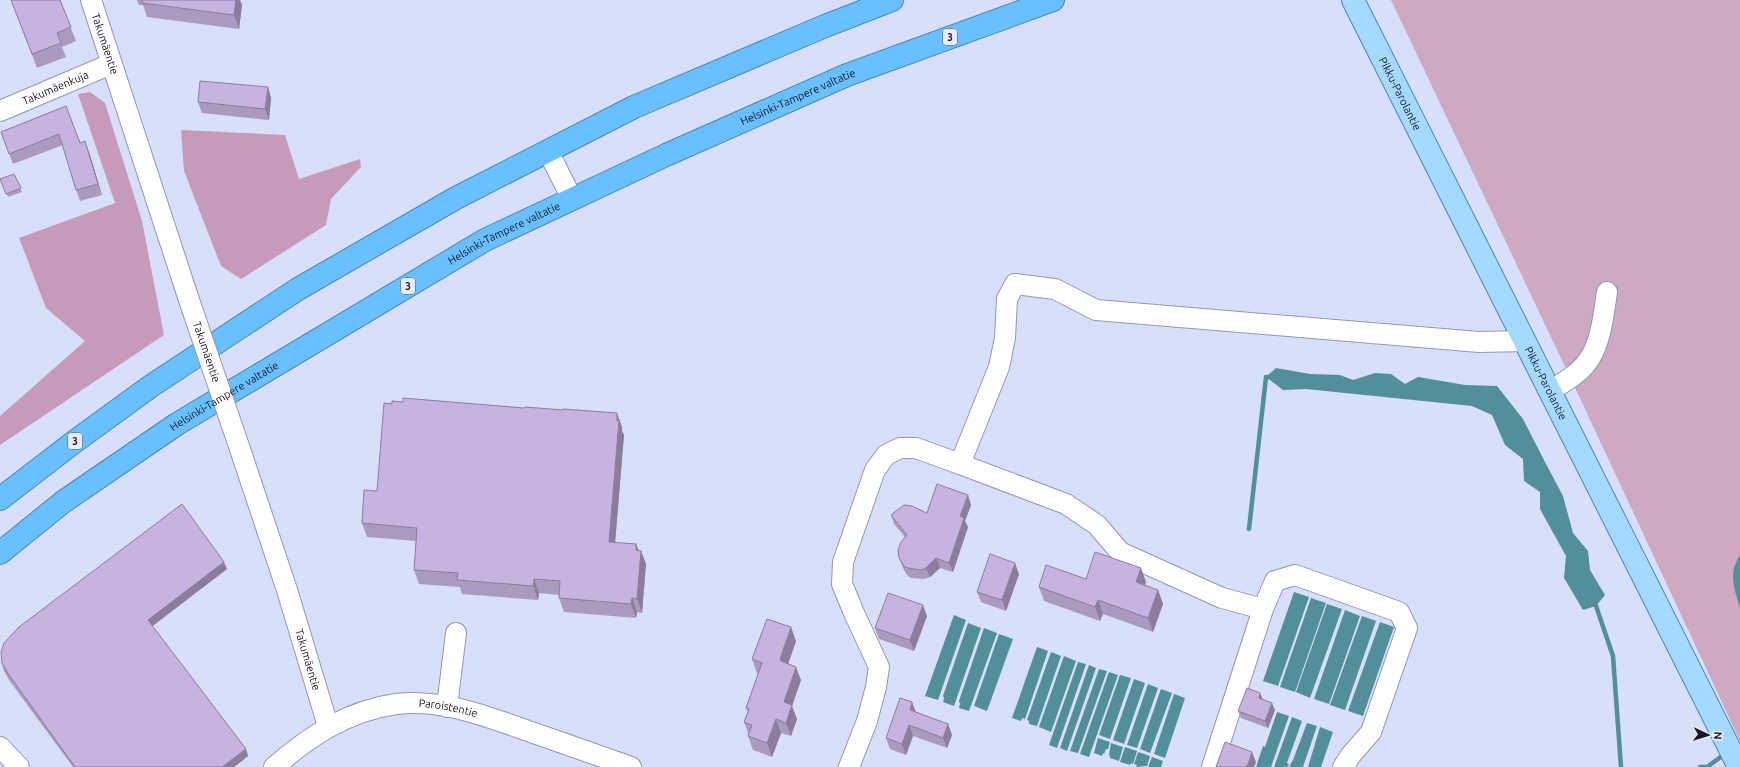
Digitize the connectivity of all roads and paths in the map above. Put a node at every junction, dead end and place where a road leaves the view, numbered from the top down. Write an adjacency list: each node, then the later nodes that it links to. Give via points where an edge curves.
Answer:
1 (91, 0): 5 (street, Takumäentie)
2 (892, 0): 7 (highway, 3, via 634,107)
3 (1053, 0): 8 (highway, Helsinki-Tampere valtatie / 3, via 847,75)
4 (1353, 0): 10 (main road, Pikku-Parolantie)
5 (111, 64): 6 (street, Takumäenkuja); 18 (street, Takumäentie, bridge, via 288,590)
6 (0, 111)
7 (548, 151): 8 (street); 13 (highway, 3, via 456,198 298,289 151,386)
8 (572, 199): 14 (highway, Helsinki-Tampere valtatie / 3, via 485,240 177,424 63,502)
9 (1608, 292): 11 (street, via 1600,333 1591,358 1579,371)
10 (1525, 341): 11 (main road, Pikku-Parolantie); 12 (street, via 1479,342 1096,310 1055,289 1015,284 1007,299 1005,338 999,368)
11 (1550, 391): 26 (main road, Pikku-Parolantie)
12 (960, 464): 15 (street, via 1066,504 1098,525 1120,552 1222,598); 23 (street, via 916,448 900,448 886,454 875,470 843,562 842,584 878,667 867,721)
13 (0, 499)
14 (0, 553)
15 (1263, 609): 24 (street); 25 (street, via 1275,580 1295,575 1399,612 1407,628 1371,732)
16 (456, 633): 17 (street)
17 (447, 707): 18 (street, Paroistentie, via 421,703 396,704 374,709); 22 (street, Paroistentie, via 481,714)
18 (328, 726): 21 (street, Paroistentie)
19 (0, 747): 20 (street)
20 (19, 767)
21 (274, 767)
22 (631, 767)
23 (849, 767)
24 (1212, 767)
25 (1343, 767)
26 (1740, 767)

